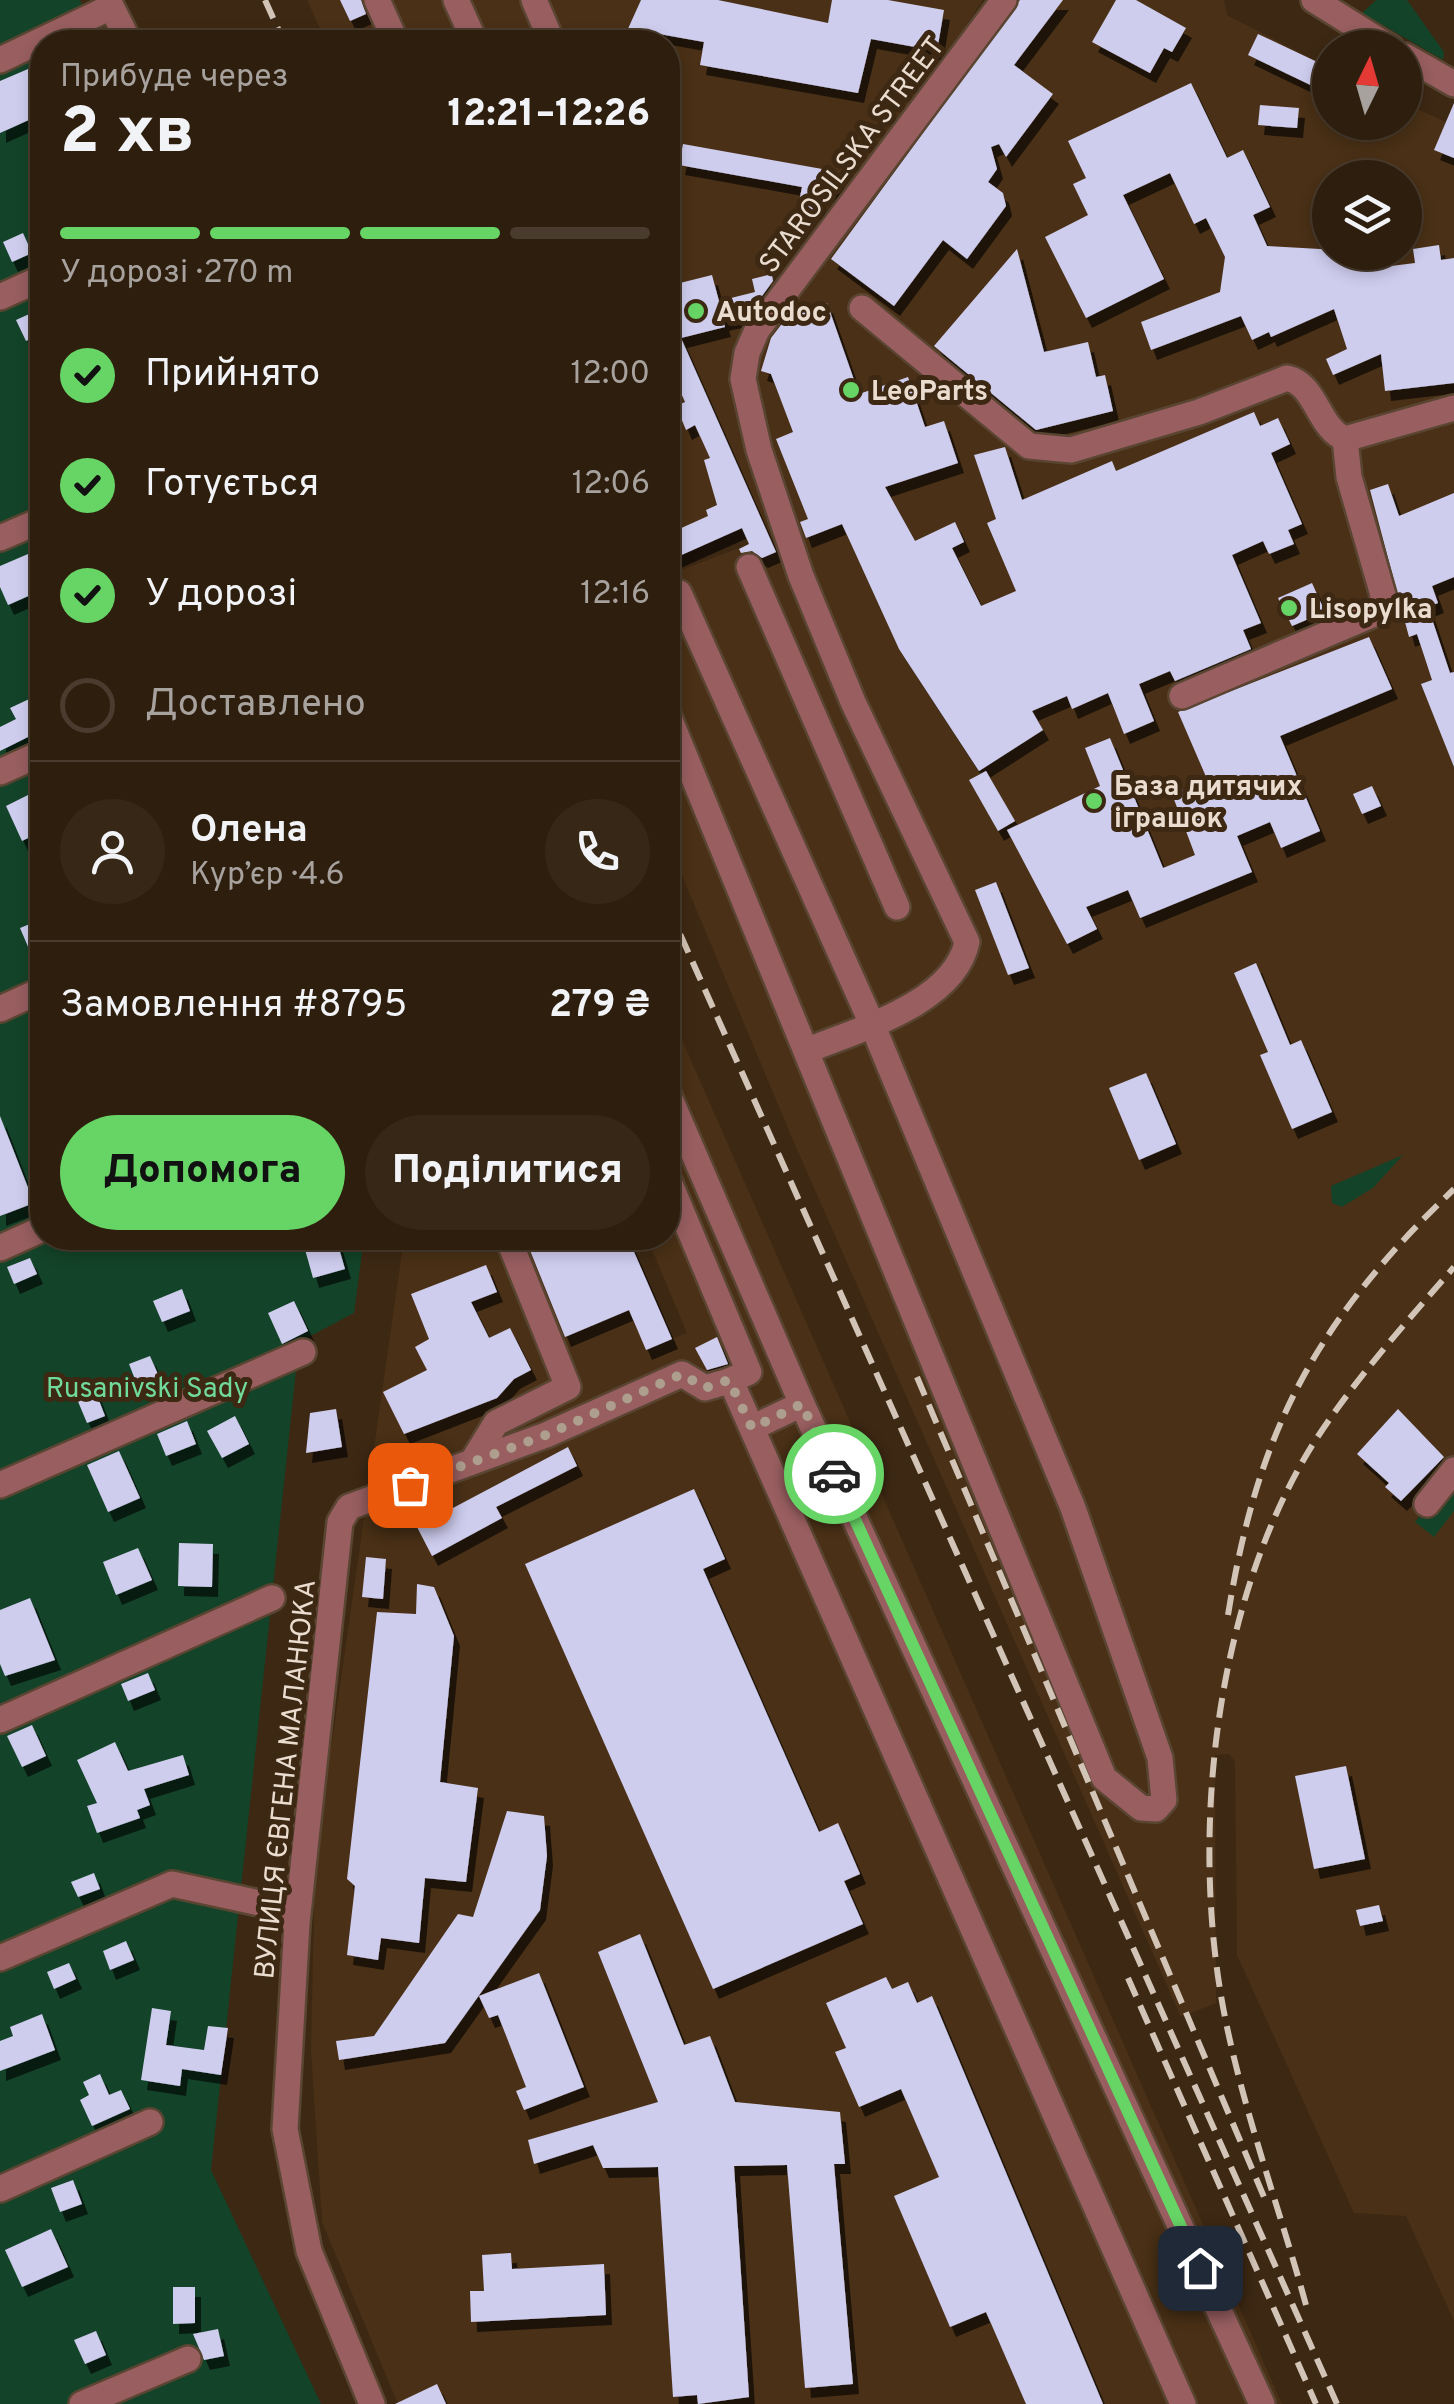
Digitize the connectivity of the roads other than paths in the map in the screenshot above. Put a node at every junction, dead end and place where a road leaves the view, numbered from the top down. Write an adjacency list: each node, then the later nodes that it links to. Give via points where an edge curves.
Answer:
1 (376, 0): 10 (street)
2 (456, 0): 11 (street)
3 (534, 0): 12 (street)
4 (1004, 0): 28 (street, STAROSILSKA STREET, via 757,330 747,353 743,379 758,450)
5 (1351, 0): 6 (street)
6 (1312, 1): 13 (street)
7 (109, 4): 8 (street); 9 (street)
8 (58, 30)
9 (123, 30)
10 (390, 30)
11 (470, 30)
12 (547, 30)
13 (1361, 30)
14 (30, 45): 15 (street)
15 (0, 60)
16 (1422, 66): 17 (street)
17 (1454, 84)
18 (30, 283): 19 (street)
19 (0, 297)
20 (862, 308): 22 (street, via 1029,446 1071,450 1286,378 1302,386 1334,434)
21 (1454, 408): 22 (street)
22 (1346, 439): 27 (street, via 1348,477 1383,595 1381,611)
23 (30, 525): 24 (street)
24 (0, 538)
25 (748, 568): 29 (street)
26 (680, 595): 36 (street)
27 (1182, 696)
28 (854, 702): 29 (street); 36 (street, STAROSILSKA STREET, via 966,942 962,956 921,1002)
29 (812, 720): 33 (street)
30 (680, 743): 37 (street)
31 (30, 758): 32 (street)
32 (0, 772)
33 (897, 907)
34 (30, 995): 35 (street)
35 (0, 1009)
36 (872, 1024): 37 (street); 37 (street, via 1073,1508 1160,1758 1164,1800 1156,1809 1141,1808 1104,1778)
37 (806, 1051)
38 (680, 1122): 45 (street)
39 (680, 1208): 44 (street, via 749,1372)
40 (30, 1235): 41 (street)
41 (0, 1248)
42 (513, 1250): 47 (street, via 568,1387 496,1424)
43 (303, 1352): 49 (street)
44 (729, 1380): 46 (street); 47 (street, ВУЛИЦЯ ЄВГЕНА МАЛАНЮКА, via 705,1388 682,1374)
45 (802, 1404): 46 (street); 61 (street)
46 (752, 1428): 60 (street)
47 (472, 1462): 53 (street, ВУЛИЦЯ ЄВГЕНА МАЛАНЮКА, via 344,1512)
48 (1454, 1470): 50 (street)
49 (0, 1485)
50 (1427, 1504)
51 (272, 1598): 52 (street)
52 (0, 1720)
53 (297, 1923): 54 (street, via 273,1906 172,1884); 59 (street, ВУЛИЦЯ ЄВГЕНА МАЛАНЮКА, via 285,2128 309,2250)
54 (0, 1958)
55 (150, 2122): 56 (street)
56 (0, 2190)
57 (188, 2359): 58 (street)
58 (82, 2404)
59 (372, 2404)
60 (1184, 2404)
61 (1262, 2404)

